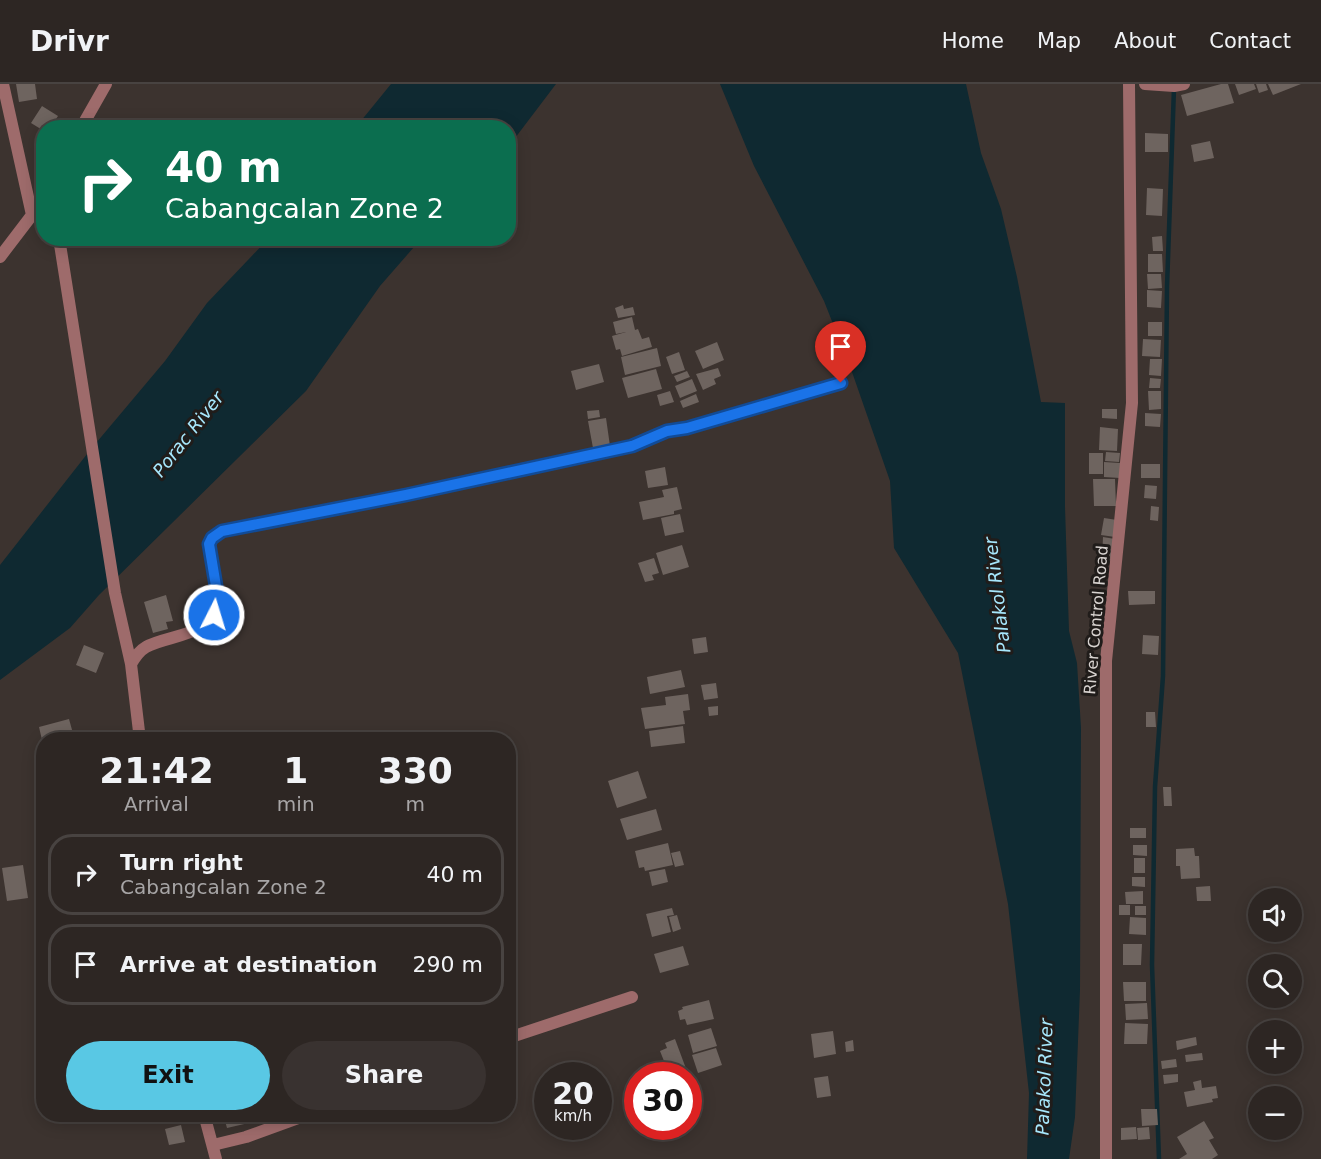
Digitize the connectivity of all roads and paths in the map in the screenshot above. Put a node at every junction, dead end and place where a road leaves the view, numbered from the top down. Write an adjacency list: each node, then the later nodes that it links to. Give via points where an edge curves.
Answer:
1 (3, 84): 8 (street)
2 (106, 84): 6 (street)
3 (1129, 84): 20 (street, River Control Road, via 1132,403 1106,661)
4 (1145, 84): 5 (street)
5 (1184, 84)
6 (86, 120)
7 (36, 208): 8 (street)
8 (32, 215): 10 (street)
9 (60, 246): 12 (street, via 115,594)
10 (0, 257)
11 (841, 383): 12 (street, via 667,431 632,446 222,531 209,544 218,598 214,615 195,631 147,647)
12 (131, 664): 13 (street)
13 (139, 732)
14 (632, 997): 15 (street)
15 (516, 1035)
16 (206, 1122): 18 (street)
17 (287, 1122): 18 (street)
18 (213, 1145): 19 (street)
19 (216, 1159)
20 (1106, 1159)

